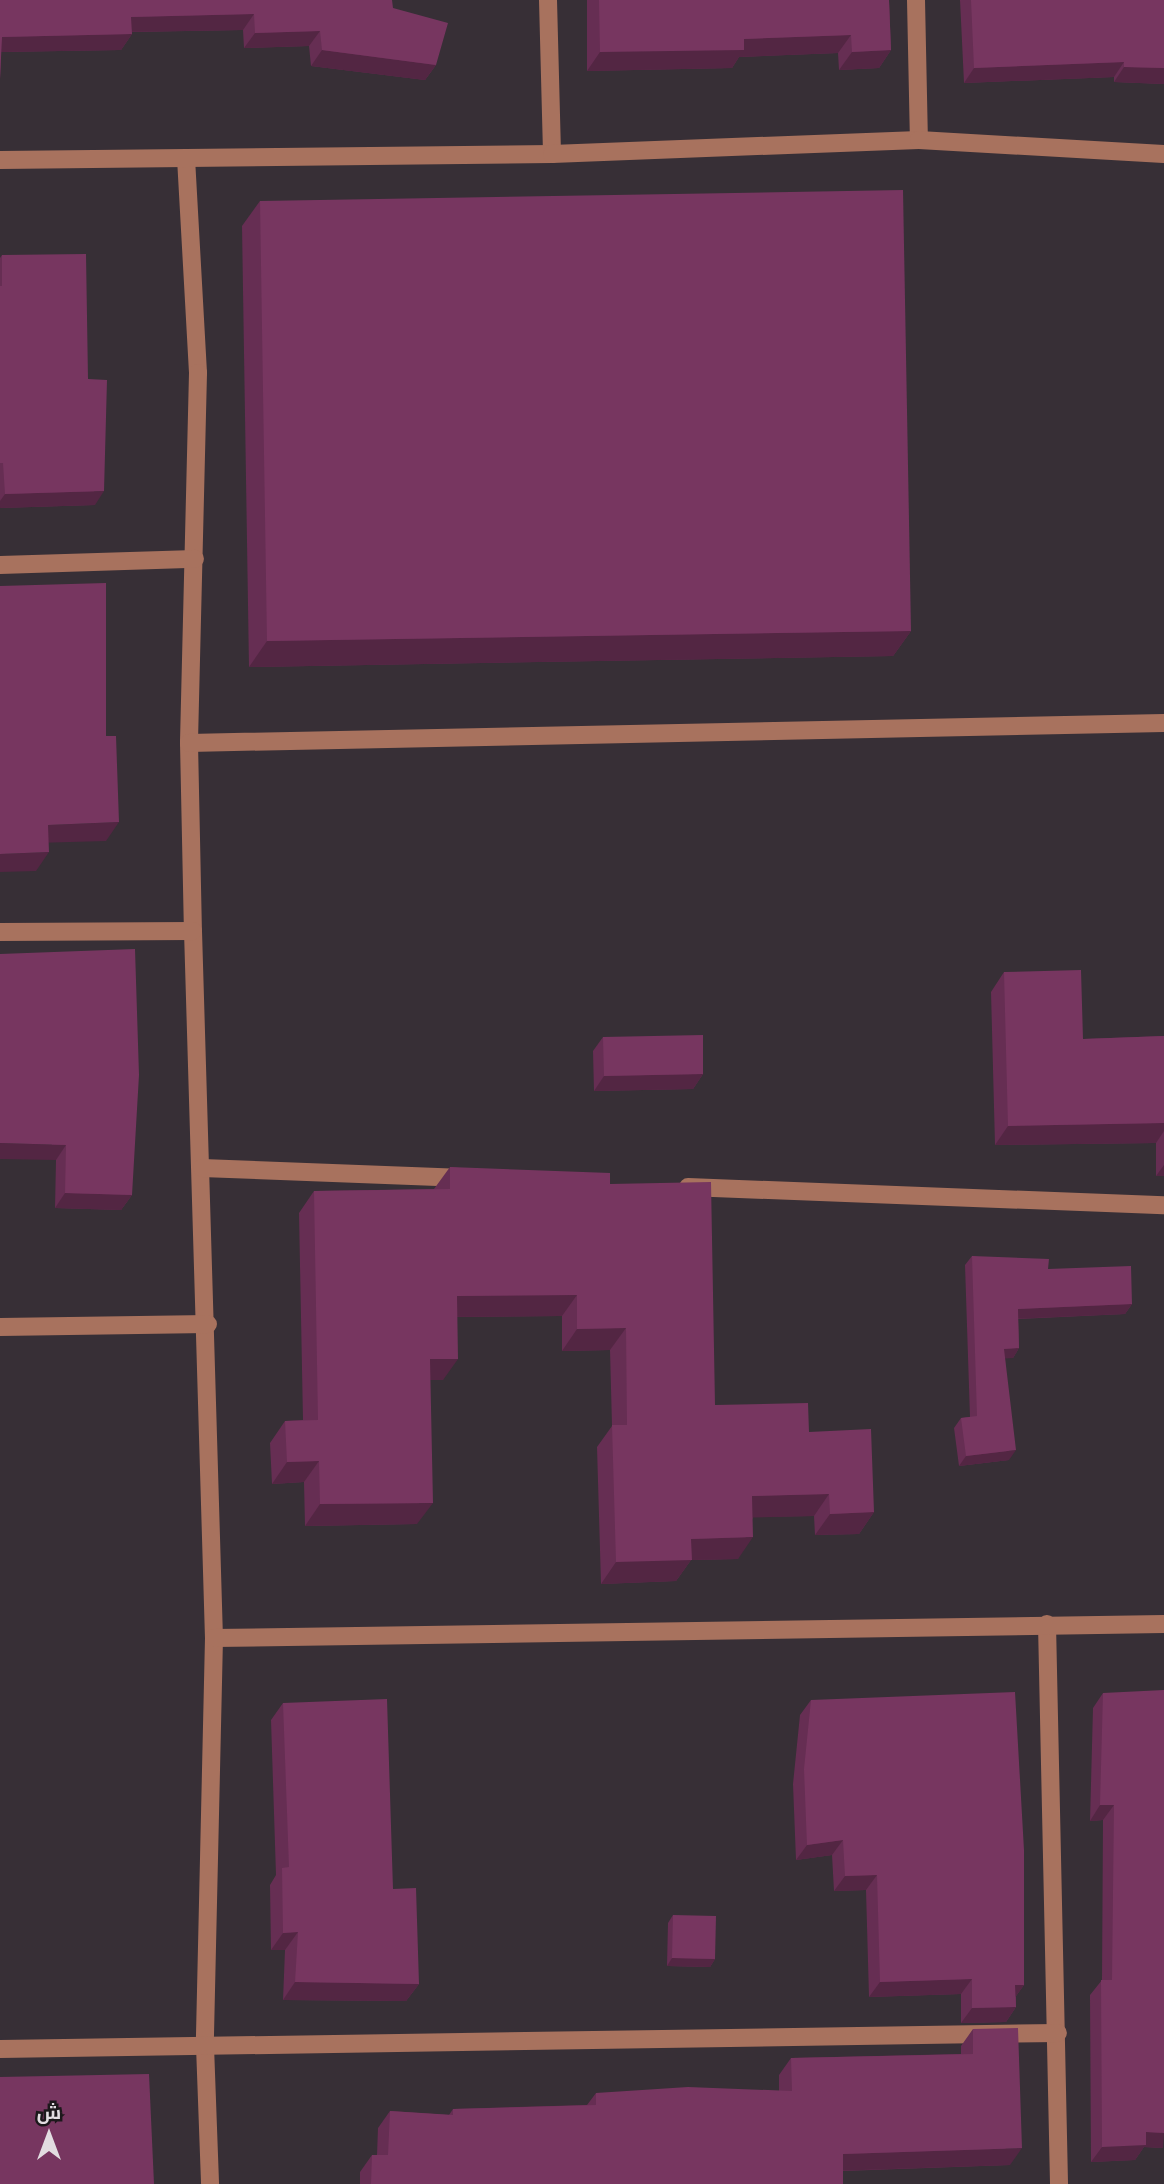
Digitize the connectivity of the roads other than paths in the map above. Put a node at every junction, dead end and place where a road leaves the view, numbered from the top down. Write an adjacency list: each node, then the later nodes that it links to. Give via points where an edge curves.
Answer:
1 (548, 0): 4 (street)
2 (916, 0): 3 (street)
3 (919, 140): 4 (street); 5 (street)
4 (552, 154): 6 (street)
5 (1164, 154)
6 (186, 158): 7 (street); 8 (street, via 198,373)
7 (0, 160)
8 (195, 559): 9 (street); 11 (street)
9 (0, 565)
10 (1164, 723): 11 (street)
11 (189, 743): 12 (street)
12 (192, 931): 13 (street); 14 (street)
13 (0, 932)
14 (202, 1168): 15 (street); 18 (street)
15 (481, 1179)
16 (662, 1186): 17 (street)
17 (1164, 1205)
18 (208, 1324): 19 (street); 22 (street)
19 (0, 1327)
20 (1047, 1624): 21 (street); 22 (street); 23 (street)
21 (1164, 1624)
22 (214, 1638): 24 (street)
23 (1058, 2033): 24 (street); 27 (street)
24 (205, 2046): 25 (street); 26 (street)
25 (0, 2049)
26 (209, 2184)
27 (1059, 2184)

